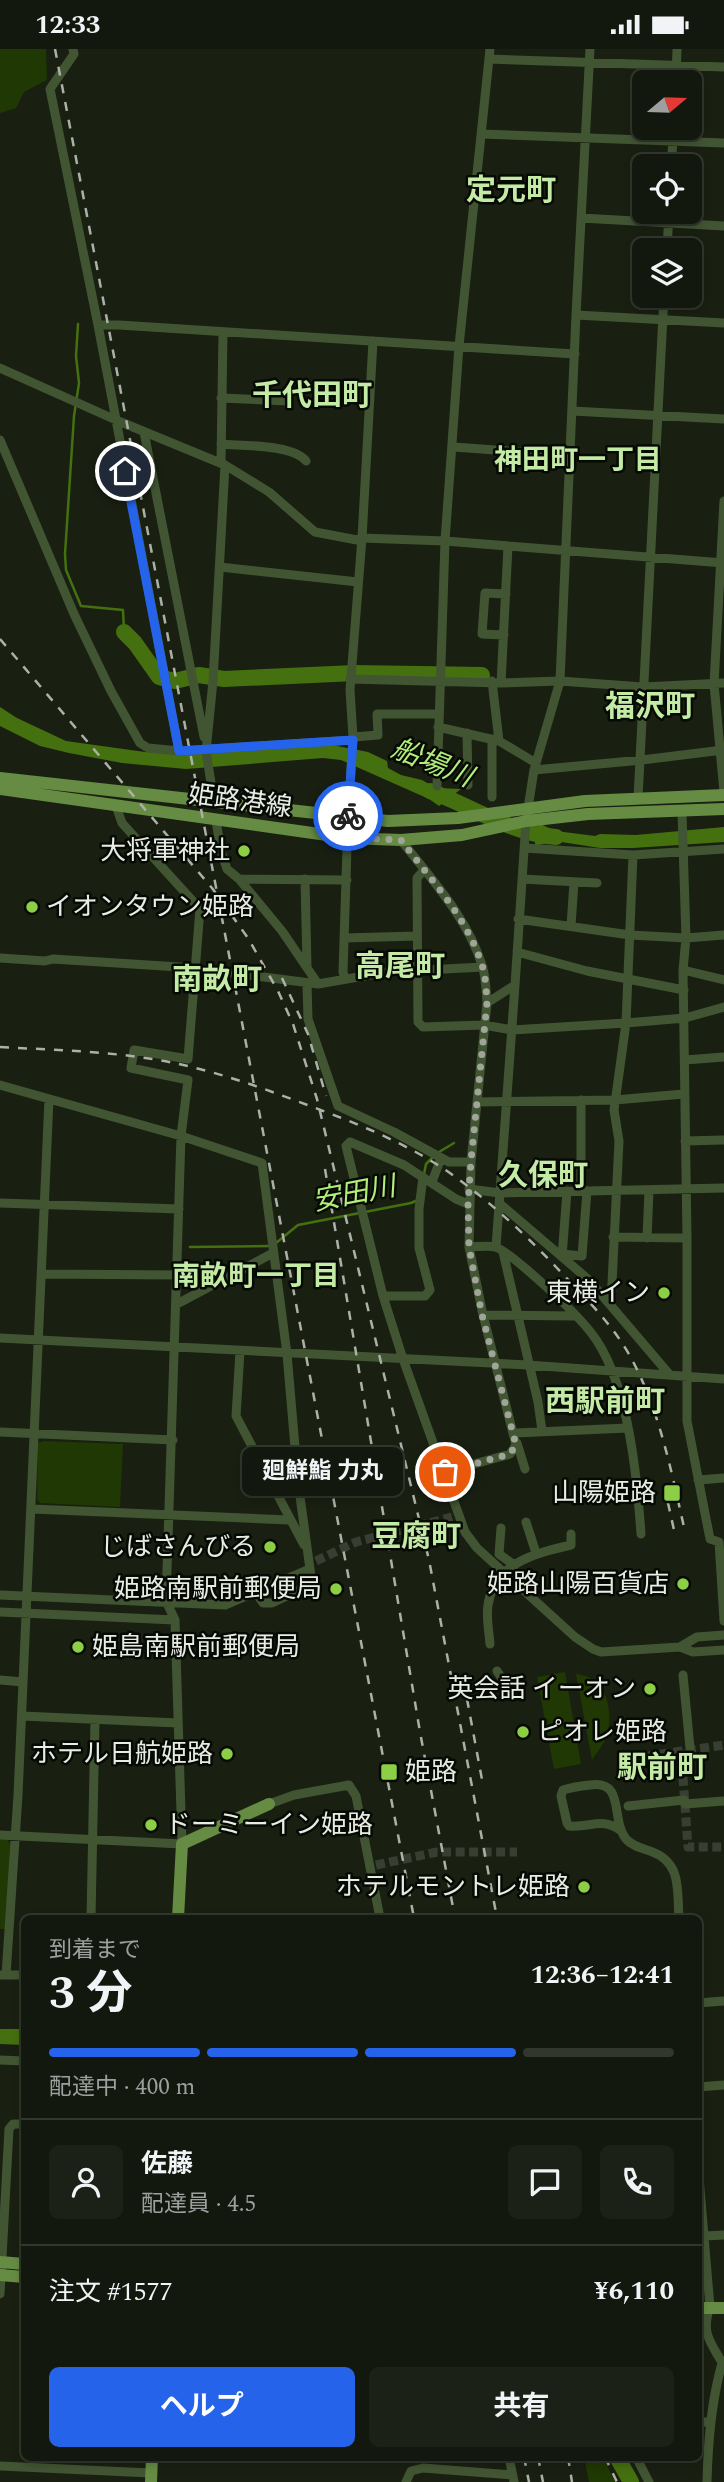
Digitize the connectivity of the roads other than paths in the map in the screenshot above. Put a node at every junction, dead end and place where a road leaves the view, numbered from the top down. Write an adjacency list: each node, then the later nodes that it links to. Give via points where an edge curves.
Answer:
1 (73, 49): 24 (street, via 50,89)
2 (590, 49): 5 (street)
3 (677, 49): 6 (street)
4 (489, 54): 5 (street); 10 (street)
5 (590, 62): 6 (street); 11 (street)
6 (677, 65): 7 (street); 8 (street)
7 (724, 67)
8 (677, 70)
9 (724, 133): 14 (street)
10 (481, 134): 11 (street); 27 (street)
11 (586, 137): 12 (street); 17 (street)
12 (632, 139)
13 (673, 140): 14 (street); 15 (street)
14 (724, 143)
15 (672, 154)
16 (632, 217): 17 (street)
17 (581, 218): 21 (street)
18 (702, 222): 19 (street)
19 (724, 226)
20 (663, 308): 22 (street)
21 (576, 315): 22 (street); 28 (street)
22 (663, 319): 23 (street); 33 (street)
23 (724, 323)
24 (98, 325): 25 (street); 35 (street)
25 (223, 332): 26 (street); 30 (street)
26 (373, 341): 27 (street); 44 (street)
27 (459, 346): 28 (street); 39 (street)
28 (575, 354): 32 (street)
29 (0, 368): 35 (street)
30 (222, 398): 31 (street); 38 (street)
31 (288, 401)
32 (572, 411): 33 (street); 40 (street)
33 (657, 415): 34 (street); 48 (street)
34 (724, 419)
35 (116, 420): 36 (street); 67 (street)
36 (144, 432): 42 (street); 65 (street)
37 (0, 440): 67 (street, via 74,614 140,743)
38 (221, 444): 41 (street, via 289,451); 42 (street)
39 (453, 447): 40 (street); 45 (street)
40 (570, 455): 47 (street)
41 (306, 461)
42 (225, 465): 44 (street, via 269,492 315,532); 50 (street)
43 (724, 501): 49 (street)
44 (362, 538): 45 (street); 51 (street)
45 (445, 541): 46 (street); 56 (street)
46 (508, 546): 47 (street); 52 (street)
47 (565, 551): 48 (street); 55 (street)
48 (650, 557): 49 (street); 59 (street)
49 (722, 562): 58 (street)
50 (220, 568): 51 (street); 65 (street)
51 (358, 582): 54 (street)
52 (506, 594): 53 (street); 53 (street, via 485,593 482,634)
53 (504, 635): 57 (street)
54 (350, 679): 56 (street); 63 (street)
55 (560, 681): 57 (street); 59 (street); 69 (street)
56 (440, 682): 57 (street); 60 (street)
57 (497, 682): 64 (street)
58 (719, 684): 59 (street); 66 (street)
59 (643, 687): 68 (street)
60 (438, 714): 61 (street); 63 (street, via 377,714 378,735)
61 (438, 727): 62 (street); 72 (street)
62 (467, 733): 64 (street); 71 (street)
63 (353, 740): 65 (street); 82 (street)
64 (496, 740): 69 (street); 75 (street)
65 (206, 750): 67 (street); 77 (street)
66 (722, 750): 68 (street); 74 (street)
67 (179, 751)
68 (642, 760): 69 (street); 76 (street)
69 (535, 766): 79 (street)
70 (0, 778): 77 (main road, 姫路港線)
71 (468, 785)
72 (437, 786)
73 (0, 789): 78 (main road, 姫路港線)
74 (724, 794): 76 (main road, 姫路港線)
75 (492, 797)
76 (638, 798): 79 (main road, 姫路港線)
77 (214, 802): 82 (main road, 姫路港線)
78 (116, 806): 83 (main road, 姫路港線); 108 (street, via 122,823 200,909)
79 (529, 807): 82 (main road, 姫路港線, via 458,818 388,821); 84 (street)
80 (724, 809): 81 (main road, 姫路港線)
81 (682, 812): 84 (main road, 姫路港線); 89 (street)
82 (348, 817): 85 (street)
83 (216, 821): 85 (main road, 姫路港線); 92 (street, via 227,869)
84 (526, 821): 86 (main road, 姫路港線, via 462,835); 87 (street)
85 (348, 838): 86 (main road, 姫路港線); 95 (street)
86 (401, 840): 91 (street)
87 (525, 848): 90 (street); 94 (street)
88 (724, 849): 89 (street)
89 (683, 852): 90 (street); 104 (street)
90 (633, 855): 100 (street)
91 (424, 870): 102 (street, via 417,878); 107 (street, via 457,913)
92 (239, 879): 93 (street); 109 (street)
93 (305, 879): 95 (street); 109 (street)
94 (522, 879): 96 (street); 98 (street)
95 (346, 880): 103 (street)
96 (574, 882): 97 (street); 99 (street)
97 (597, 883)
98 (519, 919): 99 (street); 105 (street)
99 (571, 926): 100 (street)
100 (630, 935): 104 (street); 112 (street)
101 (724, 935): 104 (street)
102 (417, 936): 103 (street); 111 (street)
103 (344, 938): 113 (street)
104 (686, 938): 110 (street)
105 (517, 953): 112 (street); 117 (street)
106 (0, 958): 108 (street)
107 (483, 967): 111 (street); 119 (street)
108 (195, 968): 115 (street); 134 (street, via 188,1059 134,1050 131,1068 188,1080)
109 (307, 969): 116 (street)
110 (683, 969): 114 (street); 118 (street)
111 (417, 971): 113 (street); 123 (street, via 418,1022 423,1027)
112 (628, 978): 118 (street); 122 (street)
113 (345, 979): 116 (street)
114 (724, 980)
115 (307, 985): 116 (street); 137 (street, via 308,1019 338,1106)
116 (318, 985)
117 (515, 985): 119 (street); 124 (street)
118 (684, 990): 121 (street)
119 (487, 1003): 123 (street)
120 (724, 1007): 121 (street)
121 (685, 1018): 122 (street); 126 (street)
122 (626, 1023): 124 (street); 131 (street)
123 (484, 1025): 124 (street); 132 (street)
124 (512, 1030): 133 (street)
125 (724, 1057): 126 (street)
126 (685, 1060): 128 (street)
127 (0, 1085): 129 (street)
128 (684, 1094): 131 (street); 136 (street)
129 (50, 1099): 134 (street); 151 (street)
130 (581, 1100): 131 (street); 133 (street); 145 (street)
131 (615, 1100): 146 (street, via 619,1141)
132 (477, 1102): 133 (street); 138 (street)
133 (505, 1102): 147 (street)
134 (181, 1136): 152 (street); 158 (street, via 261,1163)
135 (724, 1140): 136 (street)
136 (685, 1141): 142 (street)
137 (441, 1158): 138 (street); 139 (street)
138 (471, 1161): 141 (street)
139 (427, 1180): 150 (street); 162 (street, via 419,1209 419,1248 430,1290 425,1296); 162 (street, via 350,1142 346,1146)
140 (724, 1188): 142 (street)
141 (469, 1189): 147 (street); 150 (street)
142 (687, 1189): 143 (street); 155 (street)
143 (649, 1190): 146 (street); 154 (street)
144 (567, 1191): 145 (street); 147 (street); 159 (street)
145 (584, 1191): 146 (street); 159 (street, via 582,1257)
146 (615, 1191): 153 (street)
147 (500, 1193): 149 (street)
148 (0, 1203): 151 (street)
149 (499, 1203): 157 (street); 159 (street)
150 (468, 1204): 156 (street)
151 (45, 1206): 152 (street); 160 (street)
152 (179, 1209): 161 (street)
153 (613, 1237): 154 (street); 164 (street)
154 (647, 1238): 155 (street)
155 (687, 1238): 178 (street)
156 (469, 1247): 157 (street); 165 (street)
157 (499, 1249): 166 (street); 167 (street)
158 (273, 1253): 163 (street); 172 (street)
159 (562, 1256): 164 (street)
160 (42, 1274): 161 (street); 169 (street)
161 (178, 1275): 163 (street)
162 (383, 1296): 173 (street)
163 (177, 1304): 170 (street)
164 (611, 1304): 177 (street)
165 (482, 1315): 166 (street); 174 (street)
166 (516, 1315): 167 (street); 175 (street)
167 (574, 1316): 176 (street, via 597,1341)
168 (0, 1338): 169 (street)
169 (38, 1341): 170 (street); 183 (street)
170 (176, 1347): 171 (street); 185 (street)
171 (240, 1351): 172 (street); 192 (street, via 236,1416)
172 (286, 1354): 173 (street); 198 (street)
173 (403, 1359): 174 (street); 187 (street)
174 (497, 1364): 175 (street); 184 (street)
175 (528, 1364): 176 (street); 181 (street)
176 (612, 1371): 177 (street); 180 (street)
177 (668, 1374): 178 (street)
178 (688, 1375): 179 (street); 189 (street, via 687,1421)
179 (724, 1379)
180 (627, 1428): 181 (street); 196 (street)
181 (542, 1431): 184 (street)
182 (0, 1432): 183 (street)
183 (34, 1434): 185 (street); 190 (street)
184 (516, 1437): 186 (street); 187 (street, via 515,1450 507,1455)
185 (173, 1440): 191 (street)
186 (525, 1469)
187 (445, 1472): 212 (street, via 461,1522 477,1548 585,1644 601,1652)
188 (724, 1478): 189 (street)
189 (698, 1479): 197 (street)
190 (32, 1509): 191 (street); 204 (street)
191 (170, 1513): 192 (street); 205 (street)
192 (289, 1520): 198 (street)
193 (526, 1522): 199 (street)
194 (501, 1528): 200 (street, via 499,1554)
195 (570, 1534): 199 (street, via 571,1545)
196 (641, 1534)
197 (718, 1541): 209 (street)
198 (306, 1549): 201 (street)
199 (536, 1553): 200 (street)
200 (514, 1565): 211 (street, via 491,1591 484,1608)
201 (310, 1569): 202 (street); 202 (street, via 312,1584 272,1603 263,1603)
202 (260, 1590): 205 (street, via 225,1605)
203 (0, 1595): 204 (street)
204 (26, 1596): 205 (street); 207 (street)
205 (166, 1601): 208 (street)
206 (0, 1612): 207 (street)
207 (26, 1613): 208 (street); 217 (street)
208 (174, 1620): 221 (street)
209 (724, 1622)
210 (724, 1635): 212 (street, via 697,1637)
211 (491, 1644)
212 (680, 1647): 213 (street, via 693,1652)
213 (724, 1650)
214 (497, 1671): 218 (street)
215 (683, 1675): 222 (street)
216 (0, 1680): 217 (street)
217 (23, 1682): 219 (street)
218 (505, 1683)
219 (22, 1716): 220 (street); 228 (street)
220 (95, 1720): 221 (street); 229 (street)
221 (178, 1723): 230 (street)
222 (690, 1748)
223 (724, 1801): 225 (street)
224 (269, 1804): 230 (main road); 233 (street, via 349,1785 356,1796)
225 (628, 1806)
226 (620, 1830): 226 (street, via 604,1823 569,1826 563,1790 600,1783 608,1786); 234 (street, via 632,1845 668,1859 677,1880)
227 (0, 1835): 228 (street)
228 (16, 1837): 229 (street); 235 (street)
229 (92, 1840): 230 (street); 231 (street)
230 (182, 1845): 232 (main road)
231 (91, 1915)
232 (178, 1915)
233 (379, 1915)
234 (679, 1915)
235 (3, 1975): 236 (street)
236 (21, 1975)
237 (724, 2001): 238 (street)
238 (702, 2003)
239 (0, 2060): 240 (street)
240 (21, 2061)
241 (724, 2085): 242 (street)
242 (702, 2087)
243 (21, 2124): 248 (street, via 9,2129)
244 (702, 2206): 246 (street)
245 (724, 2235): 246 (street)
246 (705, 2236): 251 (street)
247 (21, 2265): 248 (main road)
248 (1, 2268): 249 (main road); 250 (street)
249 (21, 2276)
250 (0, 2294)
251 (704, 2308): 252 (main road); 253 (street, via 707,2337)
252 (724, 2308)
253 (723, 2365): 255 (street)
254 (702, 2422): 255 (street)
255 (709, 2422): 263 (street)
256 (510, 2461): 260 (street)
257 (638, 2461): 262 (street)
258 (0, 2466): 259 (street)
259 (151, 2478)
260 (513, 2479): 261 (street, via 423,2468 411,2472)
261 (406, 2482)
262 (649, 2482)
263 (707, 2482)

